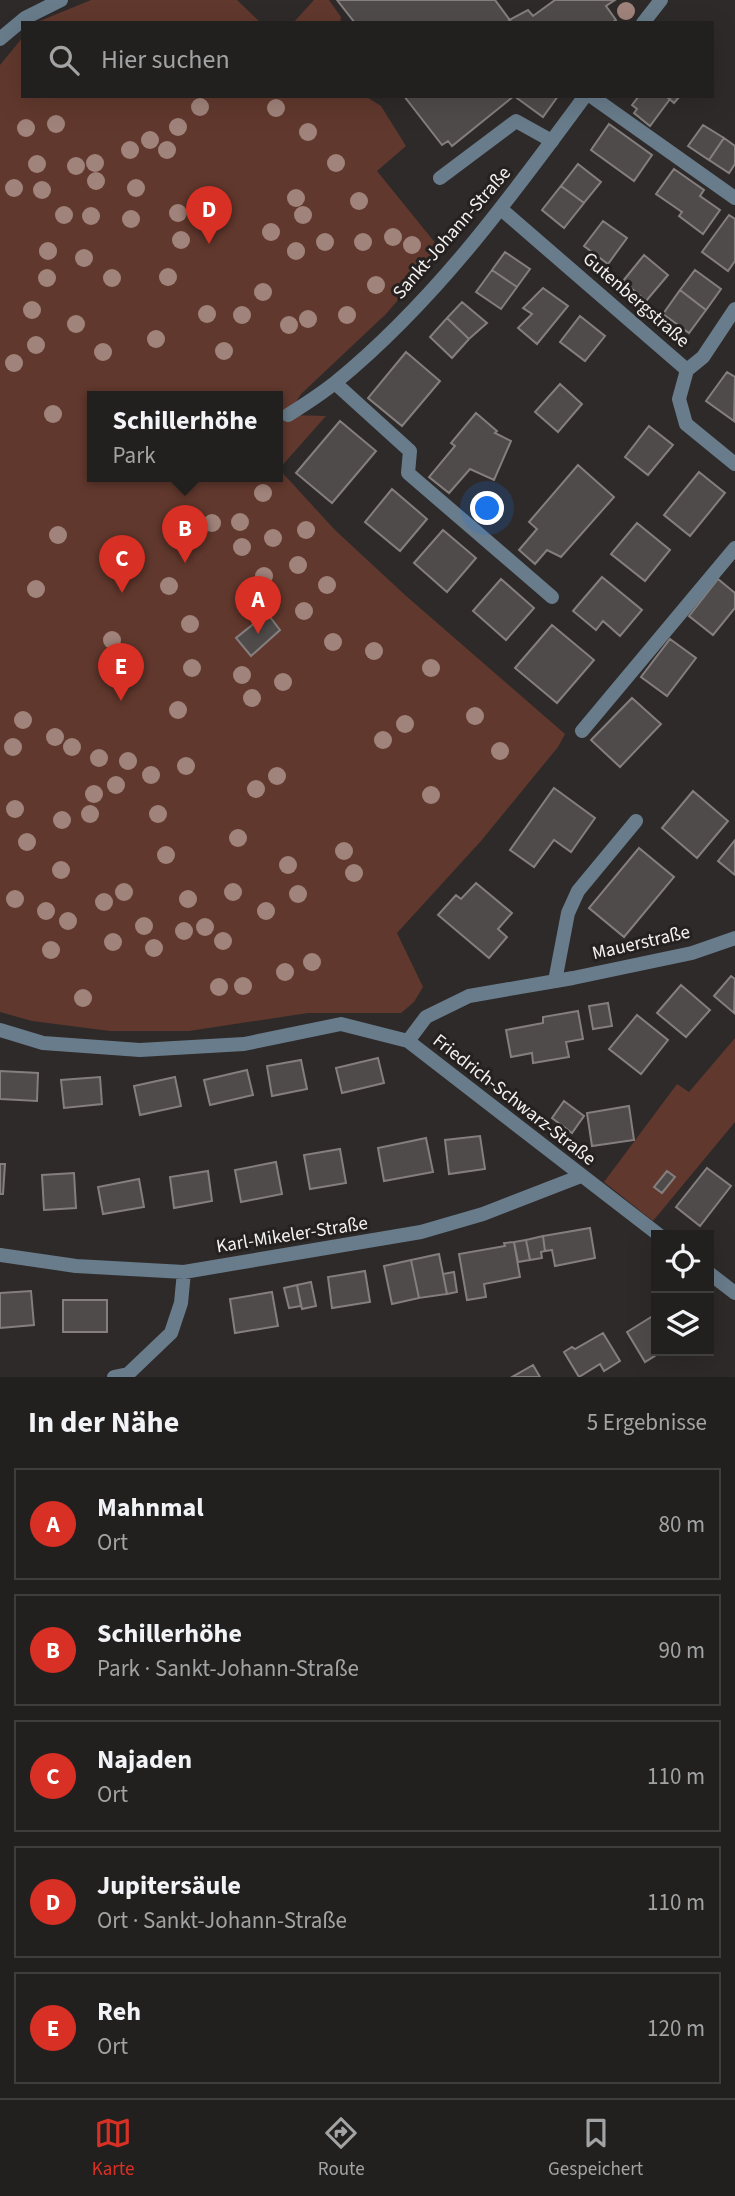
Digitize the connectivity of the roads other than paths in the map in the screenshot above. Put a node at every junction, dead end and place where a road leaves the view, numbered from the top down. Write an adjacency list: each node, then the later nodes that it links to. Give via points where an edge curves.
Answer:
1 (61, 0): 4 (street)
2 (661, 0): 5 (street)
3 (21, 21): 6 (street)
4 (21, 21)
5 (645, 21)
6 (0, 39)
7 (584, 98): 9 (street, Sankt-Johann-Straße)
8 (594, 98): 11 (street)
9 (552, 141): 10 (street, via 516,121); 12 (street, Sankt-Johann-Straße)
10 (440, 178)
11 (735, 198)
12 (501, 209): 14 (street, Gutenbergstraße); 15 (street, Sankt-Johann-Straße, via 391,333)
13 (735, 309): 14 (street, via 702,357)
14 (687, 370): 17 (street, Gutenbergstraße, via 679,399 686,424)
15 (335, 383): 16 (street, Sankt-Johann-Straße); 19 (street, via 410,451 408,473)
16 (288, 415)
17 (735, 464)
18 (735, 548): 20 (street)
19 (552, 597)
20 (582, 731)
21 (636, 821): 23 (street, Mauerstraße, via 578,891 568,913)
22 (735, 938): 23 (street, Mauerstraße, via 692,953)
23 (555, 981): 25 (street, Mauerstraße, via 469,996 426,1017)
24 (0, 1030): 25 (street, Friedrich-Schwarz-Straße, via 43,1043 140,1050 244,1044 341,1024)
25 (408, 1041): 26 (street, Friedrich-Schwarz-Straße)
26 (581, 1177): 27 (street, Friedrich-Schwarz-Straße); 29 (street, Karl-Mikeler-Straße, via 483,1214 421,1231)
27 (652, 1230)
28 (0, 1255): 29 (street, Karl-Mikeler-Straße, via 76,1266)
29 (184, 1272): 32 (street, via 181,1303 171,1333 128,1374)
30 (714, 1277): 31 (street)
31 (735, 1293)
32 (114, 1377)

